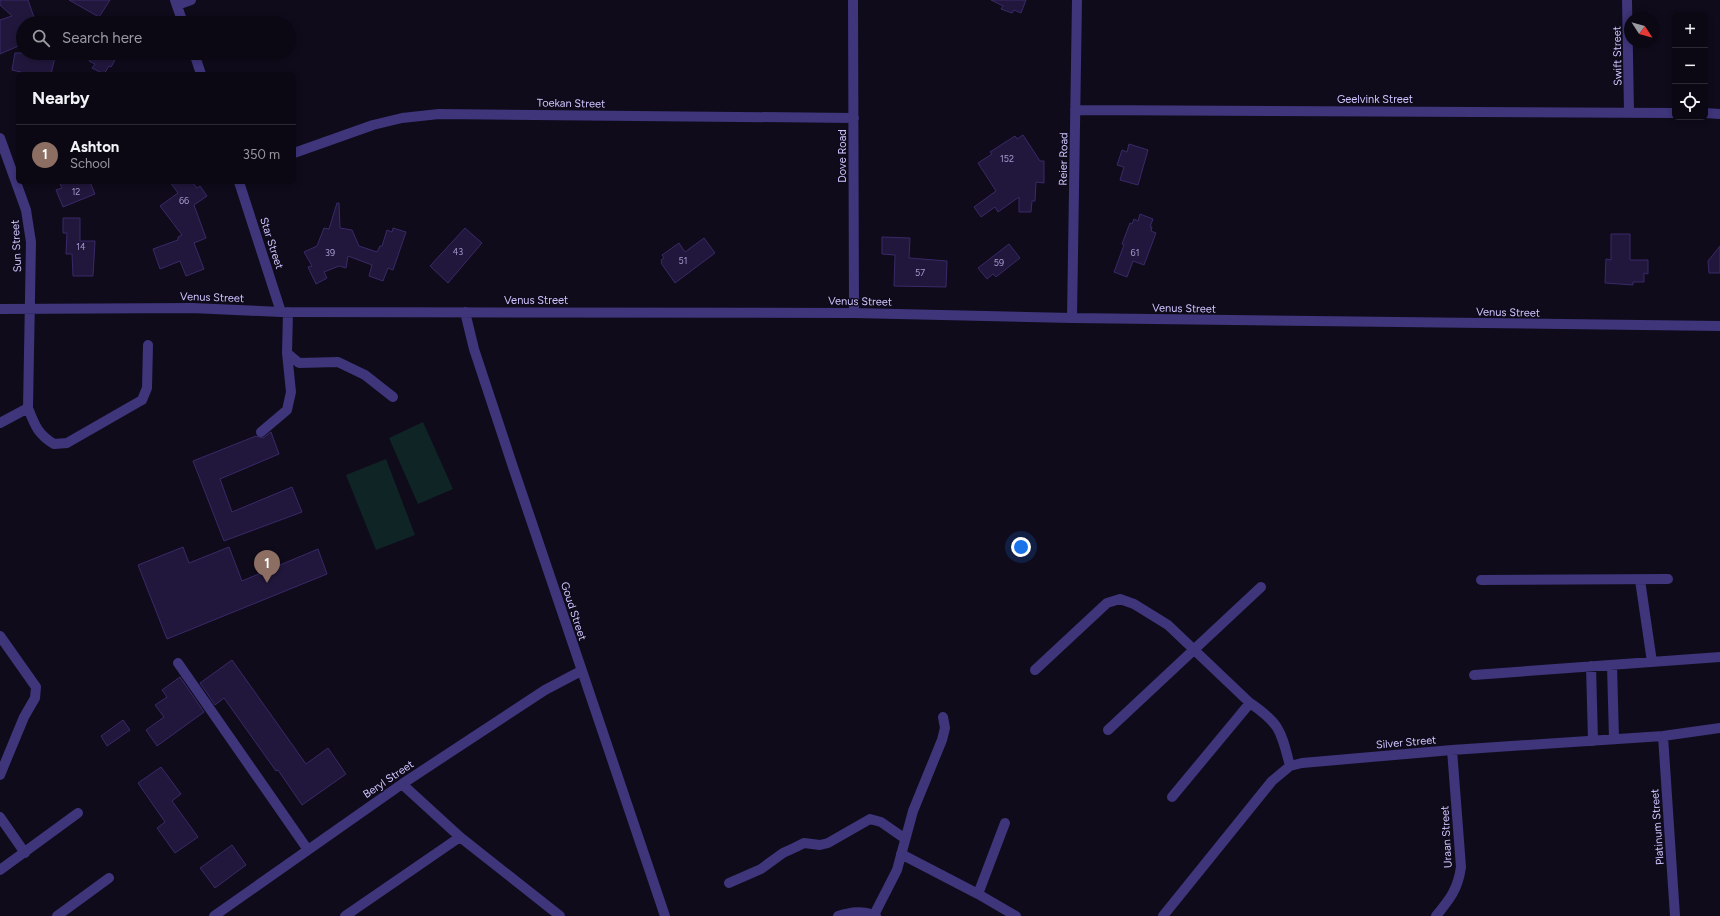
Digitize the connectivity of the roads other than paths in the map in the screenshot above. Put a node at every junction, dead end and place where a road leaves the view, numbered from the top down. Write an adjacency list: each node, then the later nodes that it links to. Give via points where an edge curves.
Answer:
1 (191, 0): 5 (street)
2 (853, 0): 14 (street, Dove Road)
3 (1076, 0): 9 (street, Reier Road)
4 (1627, 0): 10 (street, Swift Street)
5 (176, 3): 6 (street)
6 (181, 16)
7 (196, 60): 8 (street)
8 (200, 72)
9 (1075, 110): 10 (street, Geelvink Street); 25 (street, Reier Road)
10 (1630, 111): 11 (street, Geelvink Street)
11 (1672, 113)
12 (1708, 114): 13 (street)
13 (1720, 114)
14 (854, 118): 16 (street, Toekan Street, via 439,114 402,118); 24 (street, Dove Road)
15 (0, 138): 17 (street, Sun Street)
16 (296, 152)
17 (16, 182)
18 (17, 184): 21 (street, Sun Street, via 26,210 31,242)
19 (241, 184): 22 (street, Star Street)
20 (0, 309): 21 (street, Venus Street)
21 (29, 309): 22 (street, Venus Street, via 192,308); 30 (street, Sun Street)
22 (284, 312): 23 (street, Venus Street); 28 (street, Star Street)
23 (465, 312): 24 (street, Venus Street); 45 (street, Goud Street, via 474,349)
24 (854, 313): 25 (street, Venus Street)
25 (1072, 318): 26 (street, Venus Street)
26 (1720, 326)
27 (148, 345): 30 (street, via 147,388 142,400 67,443 54,444 44,438)
28 (287, 353): 29 (street, via 299,363 338,362 365,375); 32 (street, Star Street, via 291,392 287,410)
29 (393, 397)
30 (28, 408): 31 (street)
31 (0, 423)
32 (261, 432)
33 (1668, 579): 35 (street)
34 (1481, 580): 35 (street)
35 (1640, 580): 40 (street)
36 (1261, 587): 38 (street)
37 (0, 636): 56 (street, via 36,686 35,698 24,717)
38 (1193, 649): 44 (street, via 1168,625 1134,604 1120,599 1107,602); 47 (street); 50 (street)
39 (1720, 657): 40 (street)
40 (1652, 662): 42 (street)
41 (178, 663): 64 (street)
42 (1612, 665): 43 (street); 52 (street)
43 (1591, 666): 46 (street); 53 (street)
44 (1035, 670)
45 (581, 671): 57 (street, Beryl Street, via 545,690); 76 (street, Goud Street)
46 (1474, 675)
47 (1250, 703): 55 (street, via 1276,724); 58 (street)
48 (943, 717): 63 (street, via 945,728 942,740)
49 (1720, 728): 51 (street, Silver Street)
50 (1108, 730)
51 (1663, 736): 52 (street, Silver Street); 81 (street, Platinum Street)
52 (1614, 739): 53 (street, Silver Street)
53 (1593, 741): 54 (street, Silver Street)
54 (1452, 750): 55 (street, Silver Street); 80 (street, Uraan Street, via 1459,882)
55 (1290, 766): 79 (street, Silver Street, via 1272,781)
56 (0, 775)
57 (402, 784): 62 (street); 64 (street, Beryl Street)
58 (1172, 797)
59 (78, 813): 65 (street)
60 (0, 817): 65 (street)
61 (1005, 823): 70 (street)
62 (460, 837): 74 (street); 75 (street)
63 (904, 838): 66 (street); 69 (street, via 881,822 870,819 828,843 796,847 761,869)
64 (308, 850): 73 (street, Beryl Street)
65 (25, 853): 67 (street)
66 (901, 854): 70 (street); 71 (street, via 897,870)
67 (0, 870)
68 (109, 878): 72 (street)
69 (729, 883)
70 (978, 894): 78 (street)
71 (875, 915): 77 (street, via 851,912)
72 (57, 916)
73 (214, 916)
74 (345, 916)
75 (560, 916)
76 (666, 916)
77 (838, 916)
78 (1016, 916)
79 (1163, 916)
80 (1436, 916)
81 (1675, 916)

